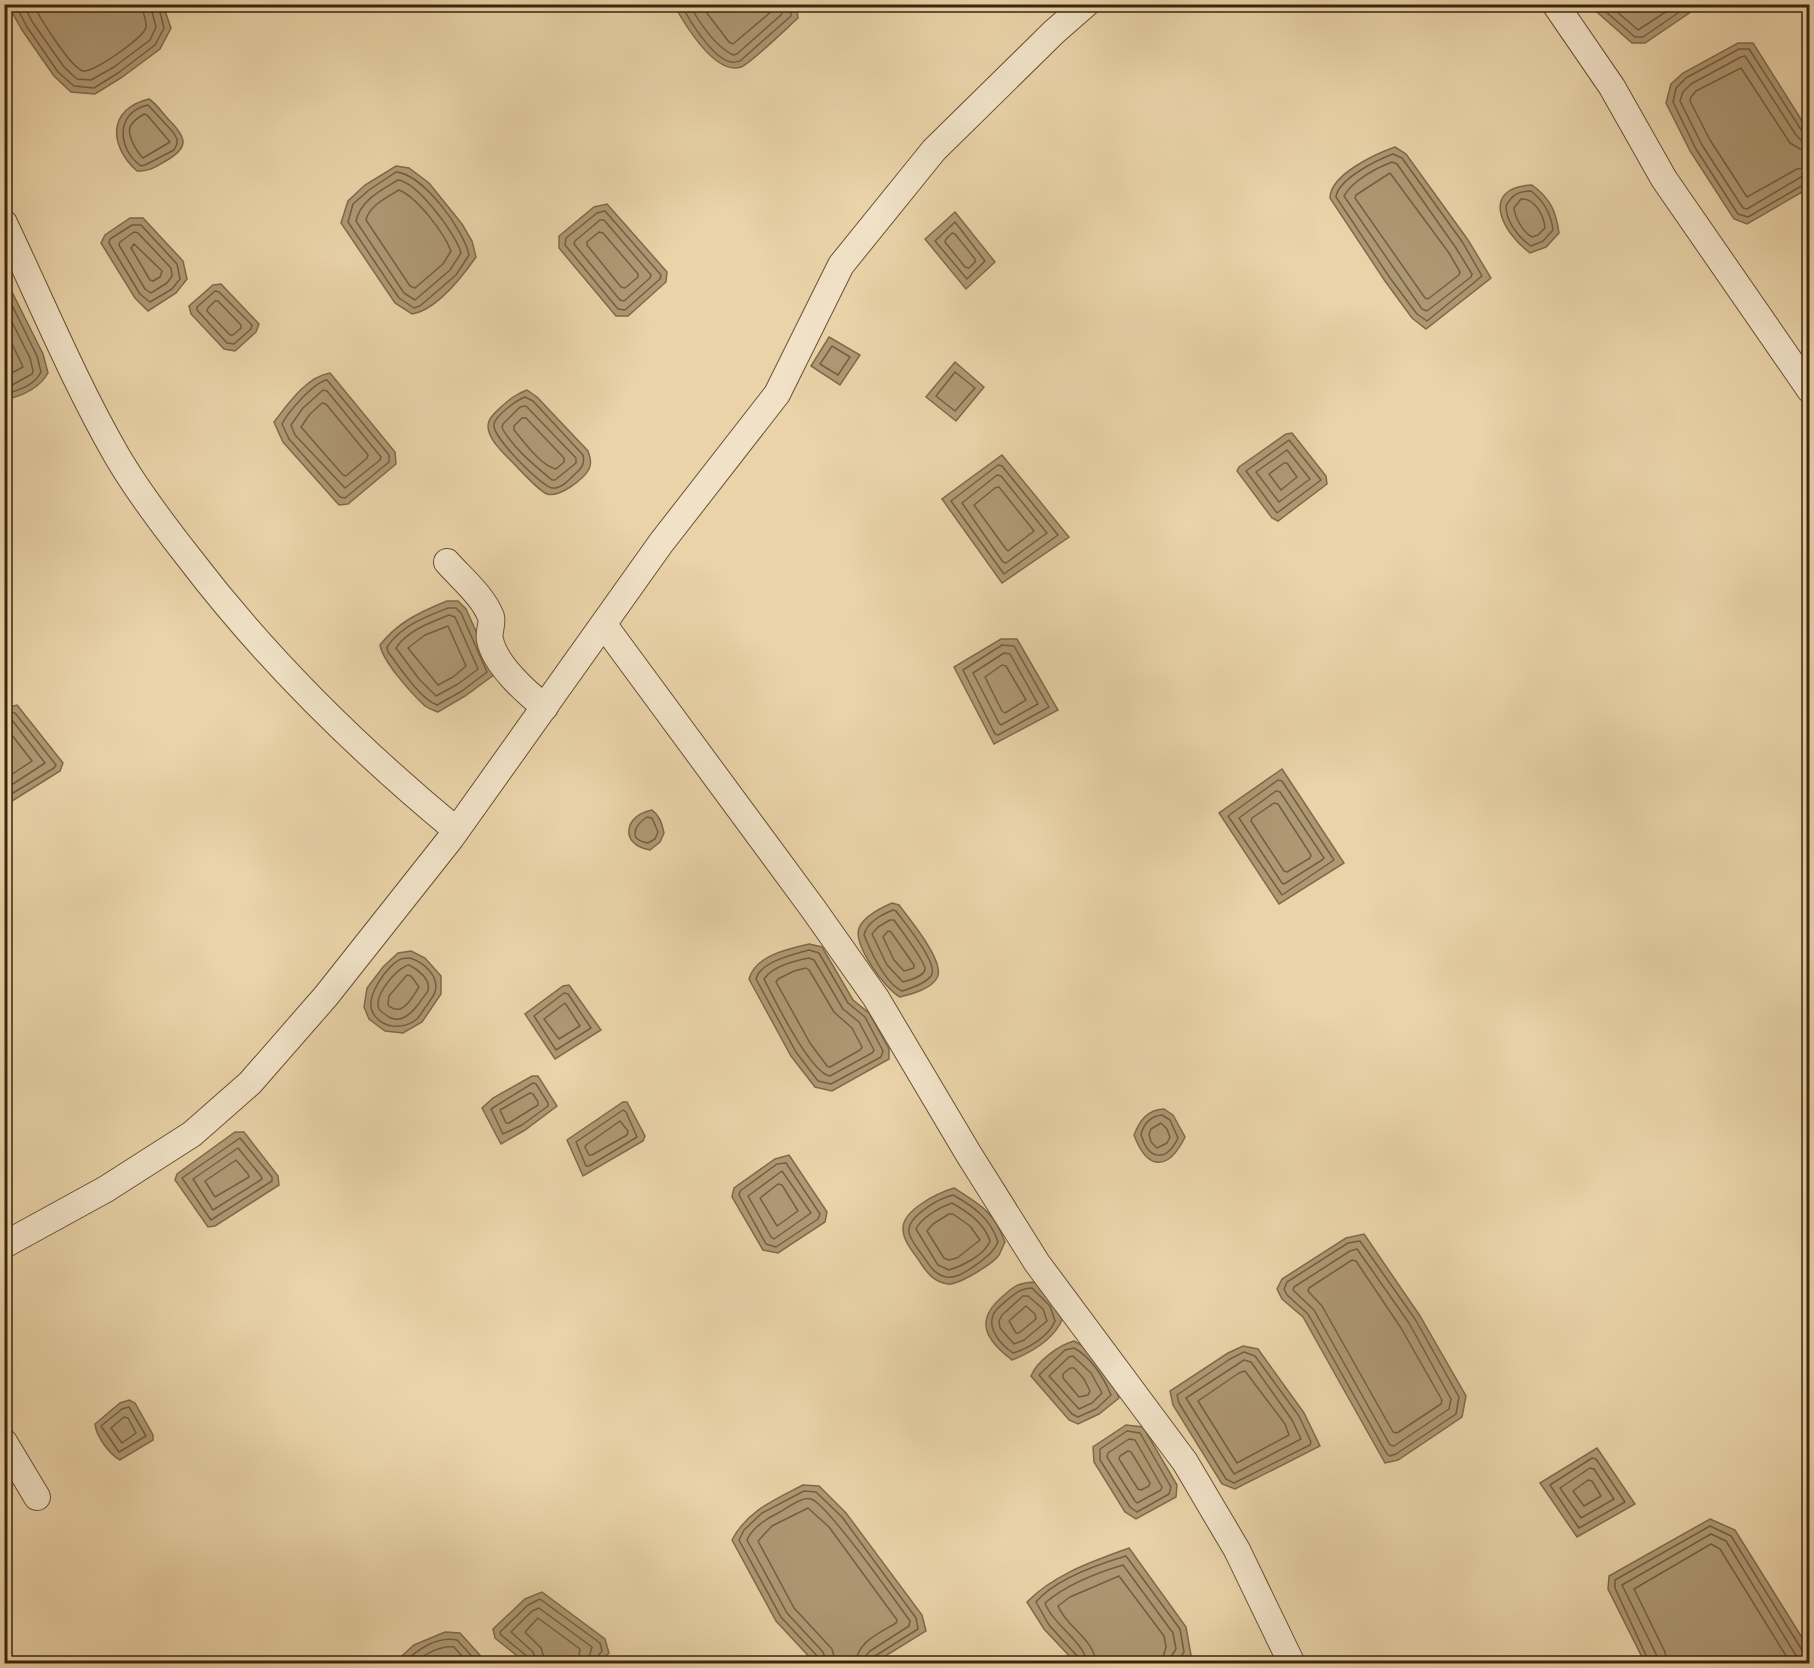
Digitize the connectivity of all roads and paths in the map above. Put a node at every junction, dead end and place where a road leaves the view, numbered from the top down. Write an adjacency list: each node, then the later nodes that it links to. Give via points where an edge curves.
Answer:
1 (1086, 4): 6 (street, via 934,150 840,264 777,394 661,543)
2 (1555, 4): 4 (street, via 1611,87 1664,179)
3 (4, 223): 8 (street, via 88,402 160,521 224,605 311,699)
4 (1809, 390)
5 (447, 562): 7 (street, via 483,602 492,619 489,638 495,654 528,695)
6 (604, 625): 7 (street); 12 (street, via 876,998 1037,1263 1185,1462 1237,1550)
7 (545, 707): 8 (street)
8 (456, 830): 9 (street, via 326,996 250,1083 192,1134 106,1189)
9 (4, 1245)
10 (4, 1442): 11 (street)
11 (37, 1497)
12 (1292, 1664)

